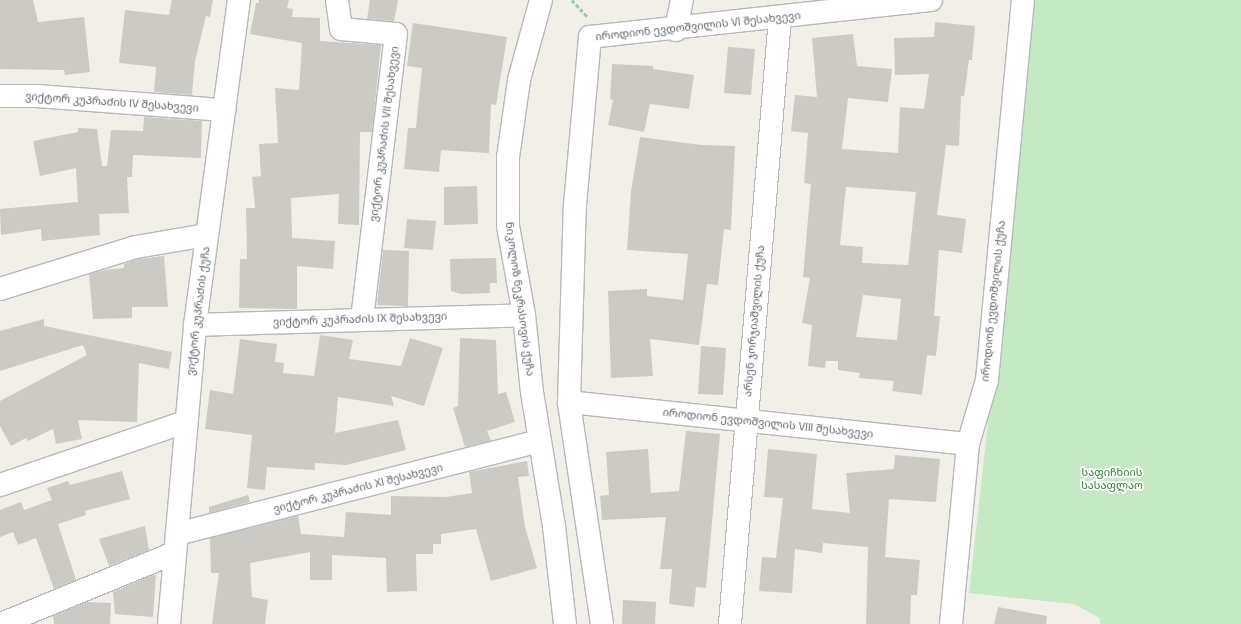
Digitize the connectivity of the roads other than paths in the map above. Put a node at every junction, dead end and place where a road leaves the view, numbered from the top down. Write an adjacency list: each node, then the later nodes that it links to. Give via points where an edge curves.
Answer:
1 (239, 0): 10 (street, ვიქტორ კუპრაძის ქუჩა)
2 (337, 0): 14 (street, ვიქტორ კუპრაძის VII შესახვევი, via 341,29 396,34)
3 (541, 0): 13 (street, ნიკოლოზ ნეკრასოვის ქუჩა, via 519,80 508,157 508,226)
4 (682, 0): 8 (street)
5 (931, 0): 7 (street, იროდიონ ევდოშვილის VI შესახვევი)
6 (1023, 0): 20 (street, იროდიონ ევდოშვილის ქუჩა, via 987,380)
7 (780, 17): 8 (street, იროდიონ ევდოშვილის VI შესახვევი); 17 (street, არსენ ჯორჯიაშვილის ქუჩა)
8 (676, 30): 16 (street, იროდიონ ევდოშვილის VI შესახვევი, via 590,37 575,205)
9 (0, 96): 10 (street, ვიქტორ კუპრაძის IV შესახვევი, via 37,96)
10 (224, 110): 11 (street, ვიქტორ კუპრაძის ქუჩა)
11 (206, 235): 12 (street, via 136,247); 15 (street, ვიქტორ კუპრაძის ქუჩა)
12 (0, 289)
13 (524, 315): 14 (street, ვიქტორ კუპრაძის IX შესახვევი); 19 (street, ნიკოლოზ ნეკრასოვის ქუჩა)
14 (362, 318): 15 (street, ვიქტორ კუპრაძის IX შესახვევი)
15 (195, 324): 18 (street, ვიქტორ კუპრაძის ქუჩა)
16 (569, 402): 17 (street, იროდიონ ევდოშვილის VIII შესახვევი); 26 (street)
17 (746, 420): 20 (street, იროდიონ ევდოშვილის VIII შესახვევი); 27 (street, არსენ ჯორჯიაშვილის ქუჩა)
18 (185, 422): 21 (street); 22 (street, ვიქტორ კუპრაძის ქუჩა)
19 (539, 442): 22 (street, ვიქტორ კუპრაძის XI შესახვევი); 25 (street, ნიკოლოზ ნეკრასოვის ქუჩა, via 554,526)
20 (968, 444): 28 (street, იროდიონ ევდოშვილის ქუჩა)
21 (0, 485)
22 (175, 544): 23 (street, ვიქტორ კუპრაძის XI შესახვევი); 24 (street, ვიქტორ კუპრაძის ქუჩა)
23 (1, 624)
24 (169, 624)
25 (565, 624)
26 (602, 624)
27 (730, 624)
28 (951, 624)

